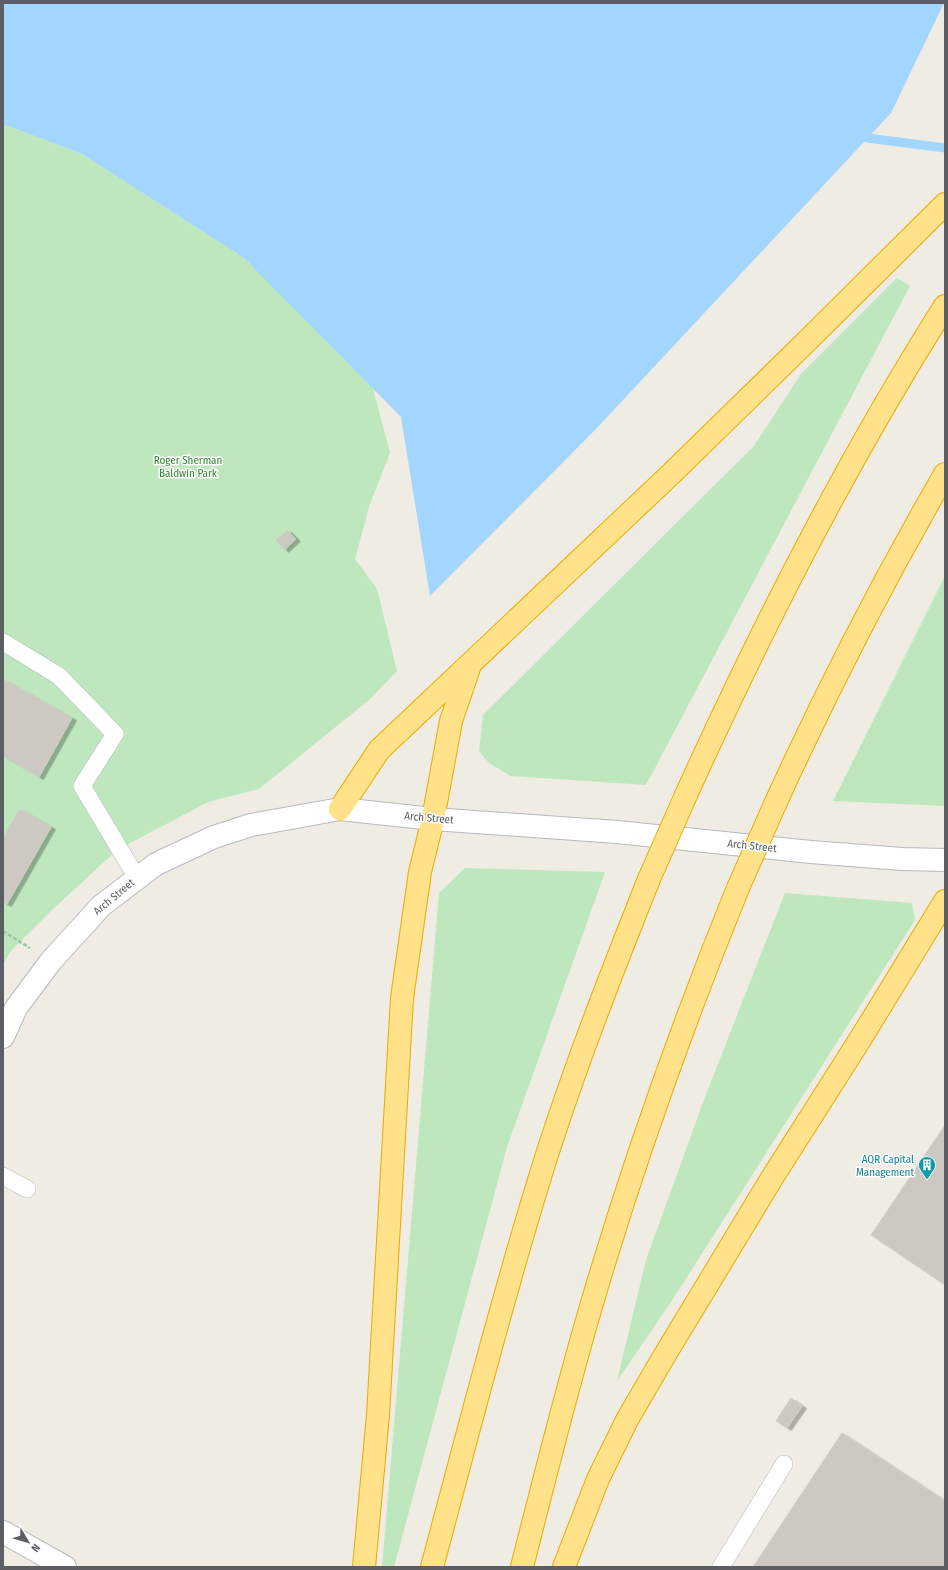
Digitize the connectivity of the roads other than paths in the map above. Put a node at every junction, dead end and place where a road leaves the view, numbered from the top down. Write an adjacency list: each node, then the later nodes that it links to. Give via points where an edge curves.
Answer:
1 (945, 204): 5 (highway, via 682,463)
2 (945, 306): 18 (highway, bridge, via 874,423 775,607 731,695 649,880 604,991 536,1189)
3 (945, 474): 19 (highway, bridge, via 902,548 807,734 738,888 686,1022 650,1120 586,1325)
4 (3, 642): 9 (lane, via 59,676 115,734 82,786)
5 (470, 665): 6 (highway, via 379,750); 7 (highway, via 451,721)
6 (340, 809): 7 (main road, Arch Street); 9 (main road, Arch Street, via 251,826 214,837 156,864)
7 (433, 819): 8 (main road, Arch Street, via 617,832 811,852); 17 (highway, via 420,872 402,998 378,1415)
8 (945, 860)
9 (138, 878): 11 (main road, Arch Street, via 101,906 51,961 16,1008)
10 (945, 900): 20 (highway, via 662,1358 598,1479)
11 (3, 1038)
12 (3, 1176): 13 (lane)
13 (27, 1189)
14 (784, 1464): 21 (lane)
15 (3, 1532): 16 (main road)
16 (65, 1567)
17 (364, 1567)
18 (432, 1567)
19 (522, 1567)
20 (564, 1567)
21 (721, 1567)

